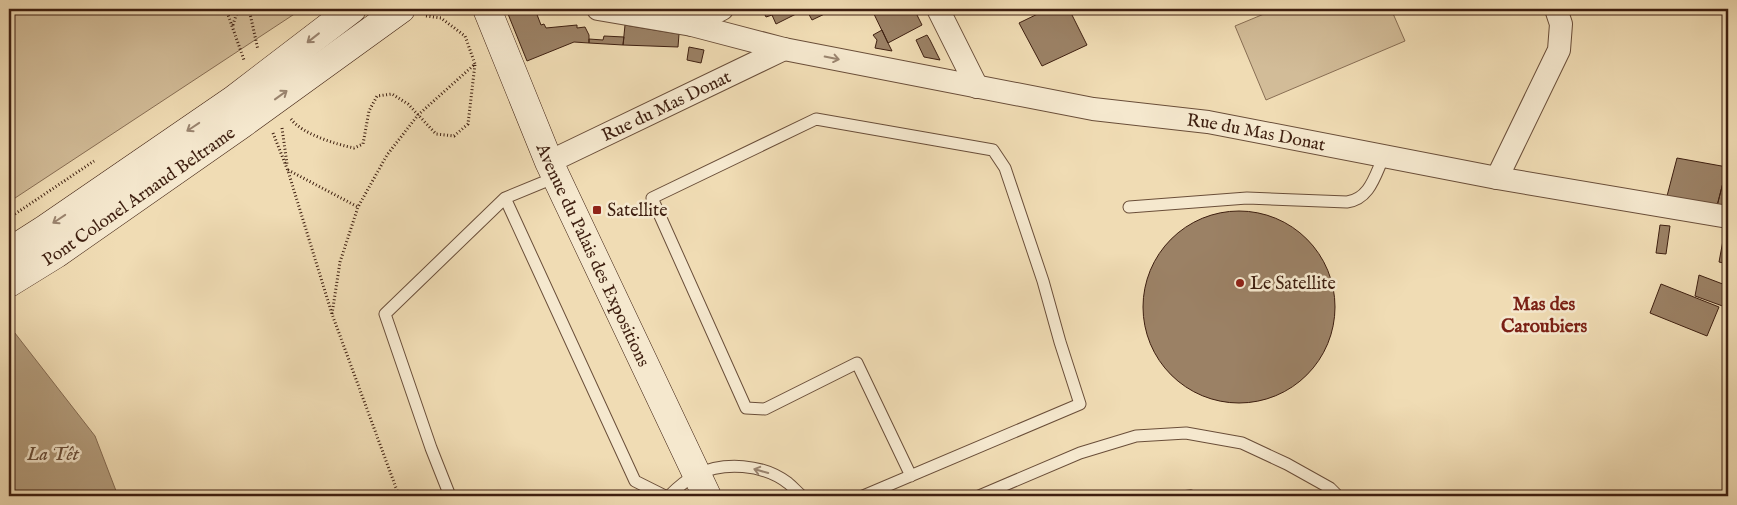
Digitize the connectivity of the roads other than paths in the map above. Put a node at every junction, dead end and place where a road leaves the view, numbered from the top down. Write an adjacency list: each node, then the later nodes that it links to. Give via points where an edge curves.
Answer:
1 (352, 9): 11 (main road, one-way to 11)
2 (487, 9): 13 (main road, Avenue du Palais des Expositions)
3 (598, 9): 8 (street, Rue du Mas Donat)
4 (722, 9): 8 (street)
5 (938, 9): 10 (street)
6 (1556, 9): 14 (street, via 1561,24 1559,50)
7 (412, 12): 11 (main road, one-way to 7)
8 (692, 25): 9 (street, Rue du Mas Donat)
9 (784, 48): 10 (street, Rue du Mas Donat, one-way to 10); 13 (street, Rue du Mas Donat)
10 (978, 87): 12 (street, Rue du Mas Donat, via 1093,109 1208,122)
11 (238, 112): 18 (main road, Pont Colonel Arnaud Beltrame, one-way to 18); 19 (main road, Pont Colonel Arnaud Beltrame, via 56,254)
12 (1384, 156): 14 (street, Rue du Mas Donat); 16 (lane, via 1366,194 1357,201 1247,198)
13 (553, 169): 15 (lane); 21 (main road, Avenue du Palais des Expositions)
14 (1497, 178): 17 (street, Rue du Mas Donat)
15 (505, 198): 22 (lane, via 385,314); 23 (lane, via 635,481)
16 (1129, 207)
17 (1728, 217)
18 (9, 252)
19 (9, 283)
20 (911, 476): 20 (lane, via 1080,404 1011,184 993,150 816,119 652,198 746,408 765,410 858,363); 26 (lane)
21 (702, 486): 24 (lane, via 681,484); 25 (lane, one-way to 21, via 787,482 766,471 743,466 719,468)
22 (450, 496)
23 (665, 496)
24 (669, 496)
25 (802, 496)
26 (863, 496)
27 (979, 496): 28 (lane, via 1099,447 1136,436 1186,434 1242,443 1287,464 1330,488)
28 (1338, 496)

